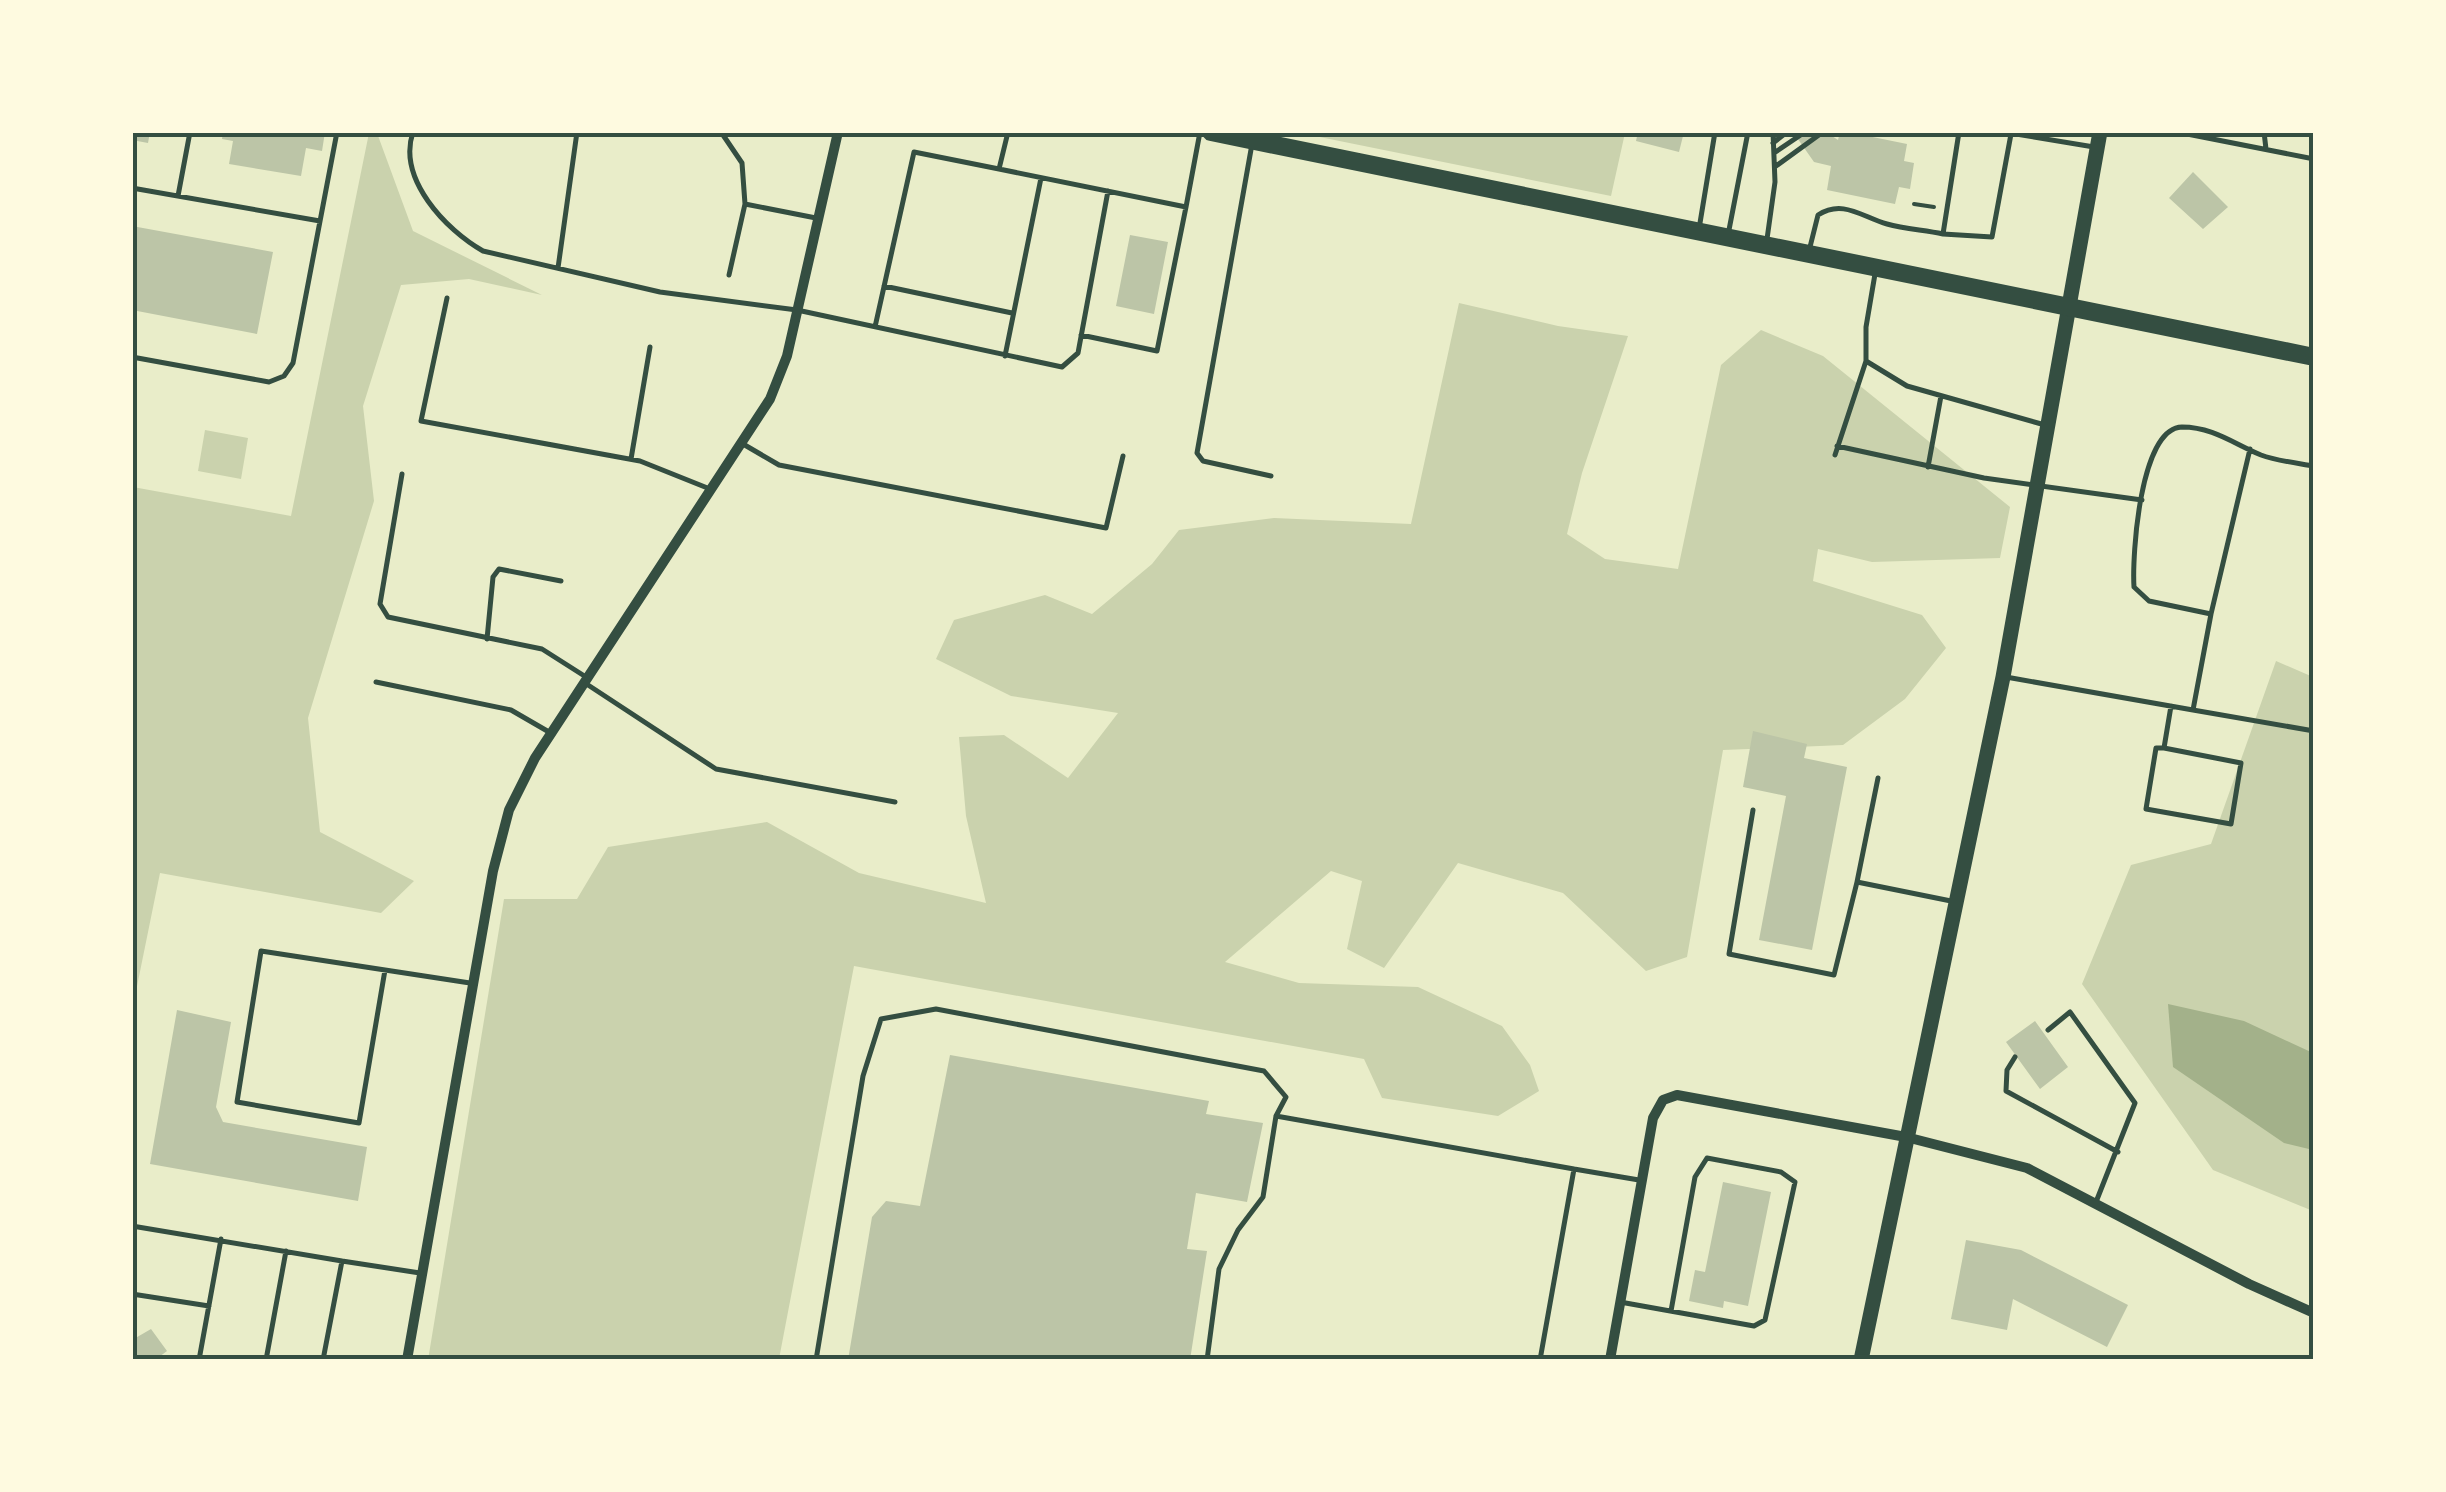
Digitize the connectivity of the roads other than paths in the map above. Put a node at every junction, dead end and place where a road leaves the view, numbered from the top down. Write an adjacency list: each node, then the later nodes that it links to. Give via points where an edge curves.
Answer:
1 (190, 132): 31 (lane)
2 (337, 132): 35 (lane)
3 (413, 132): 41 (lane, via 413,174 464,240 483,251)
4 (577, 132): 41 (lane)
5 (721, 132): 32 (lane, via 742,163)
6 (838, 132): 34 (street)
7 (1008, 132): 27 (lane)
8 (1200, 132): 33 (lane)
9 (1211, 132): 21 (main road)
10 (1715, 132): 36 (lane)
11 (1748, 132): 38 (lane)
12 (1773, 132): 22 (lane)
13 (1787, 132): 22 (lane)
14 (1805, 132): 24 (lane)
15 (1823, 132): 26 (lane)
16 (1959, 132): 37 (lane)
17 (2177, 132): 23 (lane)
18 (2264, 132): 23 (lane)
19 (2007, 133): 20 (lane); 37 (lane, via 1992,237)
20 (2098, 140): 46 (main road)
21 (1252, 141): 36 (main road); 67 (lane, via 1197,454)
22 (1773, 143): 24 (lane)
23 (2266, 149): 25 (lane)
24 (1774, 154): 26 (lane)
25 (2314, 159)
26 (1775, 167): 39 (lane)
27 (999, 169): 28 (lane); 44 (lane, via 914,152)
28 (1041, 178): 30 (lane); 48 (lane)
29 (132, 188): 31 (lane)
30 (1108, 192): 33 (lane); 50 (lane)
31 (178, 196): 35 (lane)
32 (745, 204): 34 (lane); 43 (lane)
33 (1186, 207): 50 (lane, via 1158,351)
34 (816, 218): 47 (street)
35 (320, 222): 53 (lane, via 293,364 284,376 268,382)
36 (1699, 232): 38 (main road)
37 (1942, 234): 40 (lane, via 1885,224 1860,211 1827,210 1818,215)
38 (1728, 238): 39 (main road)
39 (1766, 246): 40 (main road)
40 (1808, 254): 42 (main road)
41 (558, 268): 47 (lane, via 660,292)
42 (1876, 268): 46 (main road); 55 (lane)
43 (729, 274)
44 (884, 286): 48 (lane); 49 (lane)
45 (446, 298): 63 (lane, via 421,421)
46 (2071, 304): 54 (main road); 57 (main road)
47 (797, 310): 49 (lane); 58 (street, via 770,399)
48 (1012, 313): 52 (lane)
49 (876, 326): 52 (lane)
50 (1081, 335): 52 (lane, via 1078,353 1062,367)
51 (650, 347): 63 (lane)
52 (1004, 356)
53 (132, 357)
54 (2314, 357)
55 (1866, 361): 56 (lane, via 1907,386); 59 (lane)
56 (1941, 396): 57 (lane); 65 (lane)
57 (2048, 426): 68 (main road)
58 (743, 444): 62 (lane, via 779,465 1106,528); 69 (street)
59 (1837, 446): 61 (lane); 65 (lane)
60 (2250, 448): 64 (lane); 70 (lane, via 2230,437 2175,428 2154,448); 72 (lane)
61 (1835, 455)
62 (1123, 456)
63 (631, 459): 69 (lane)
64 (2314, 466)
65 (1928, 467): 68 (lane)
66 (402, 474): 73 (lane, via 380,604 388,617)
67 (1271, 476)
68 (2036, 484): 70 (lane); 74 (main road)
69 (713, 490): 75 (street)
70 (2142, 500): 72 (lane, via 2134,586 2149,601)
71 (561, 581): 73 (lane, via 498,569)
72 (2210, 614): 78 (lane)
73 (488, 639): 75 (lane, via 542,650)
74 (2003, 677): 77 (lane); 86 (main road)
75 (587, 681): 80 (street); 83 (lane, via 716,769)
76 (376, 682): 80 (lane, via 511,710)
77 (2171, 706): 78 (lane); 81 (lane)
78 (2193, 710): 79 (lane)
79 (2314, 731)
80 (552, 734): 88 (street, via 510,810)
81 (2164, 748): 81 (lane, via 2156,748 2146,808 2230,824 2240,763)
82 (1878, 778): 85 (lane)
83 (895, 802)
84 (1753, 810): 85 (lane, via 1729,954 1834,975)
85 (1857, 882): 86 (lane)
86 (1954, 902): 92 (main road)
87 (385, 970): 87 (lane, via 261,951 237,1102 359,1123); 88 (lane)
88 (473, 984): 101 (street)
89 (2048, 1030): 93 (lane, via 2070,1012 2135,1103)
90 (2015, 1058): 93 (lane, via 2006,1092)
91 (1276, 1116): 94 (lane); 111 (lane, via 1286,1097 1264,1072 936,1009 881,1018 864,1076); 112 (lane, via 1263,1197 1219,1269)
92 (1906, 1137): 95 (street, via 1669,1096 1653,1118); 96 (street, via 2027,1168); 115 (main road)
93 (2118, 1152): 96 (lane)
94 (1574, 1168): 95 (lane); 113 (lane)
95 (1642, 1181): 103 (street)
96 (2095, 1204): 106 (street)
97 (132, 1226): 98 (lane)
98 (221, 1240): 99 (lane); 104 (lane)
99 (286, 1251): 100 (lane); 108 (lane)
100 (342, 1260): 101 (lane); 109 (lane)
101 (422, 1274): 110 (street)
102 (132, 1294): 104 (lane)
103 (1620, 1302): 105 (lane); 114 (street)
104 (209, 1306): 107 (lane)
105 (1671, 1311): 105 (lane, via 1754,1326 1766,1320 1794,1182 1781,1172 1707,1158 1694,1177)
106 (2314, 1313)
107 (199, 1360)
108 (266, 1360)
109 (323, 1360)
110 (407, 1360)
111 (816, 1360)
112 (1207, 1360)
113 (1540, 1360)
114 (1610, 1360)
115 (1861, 1360)

